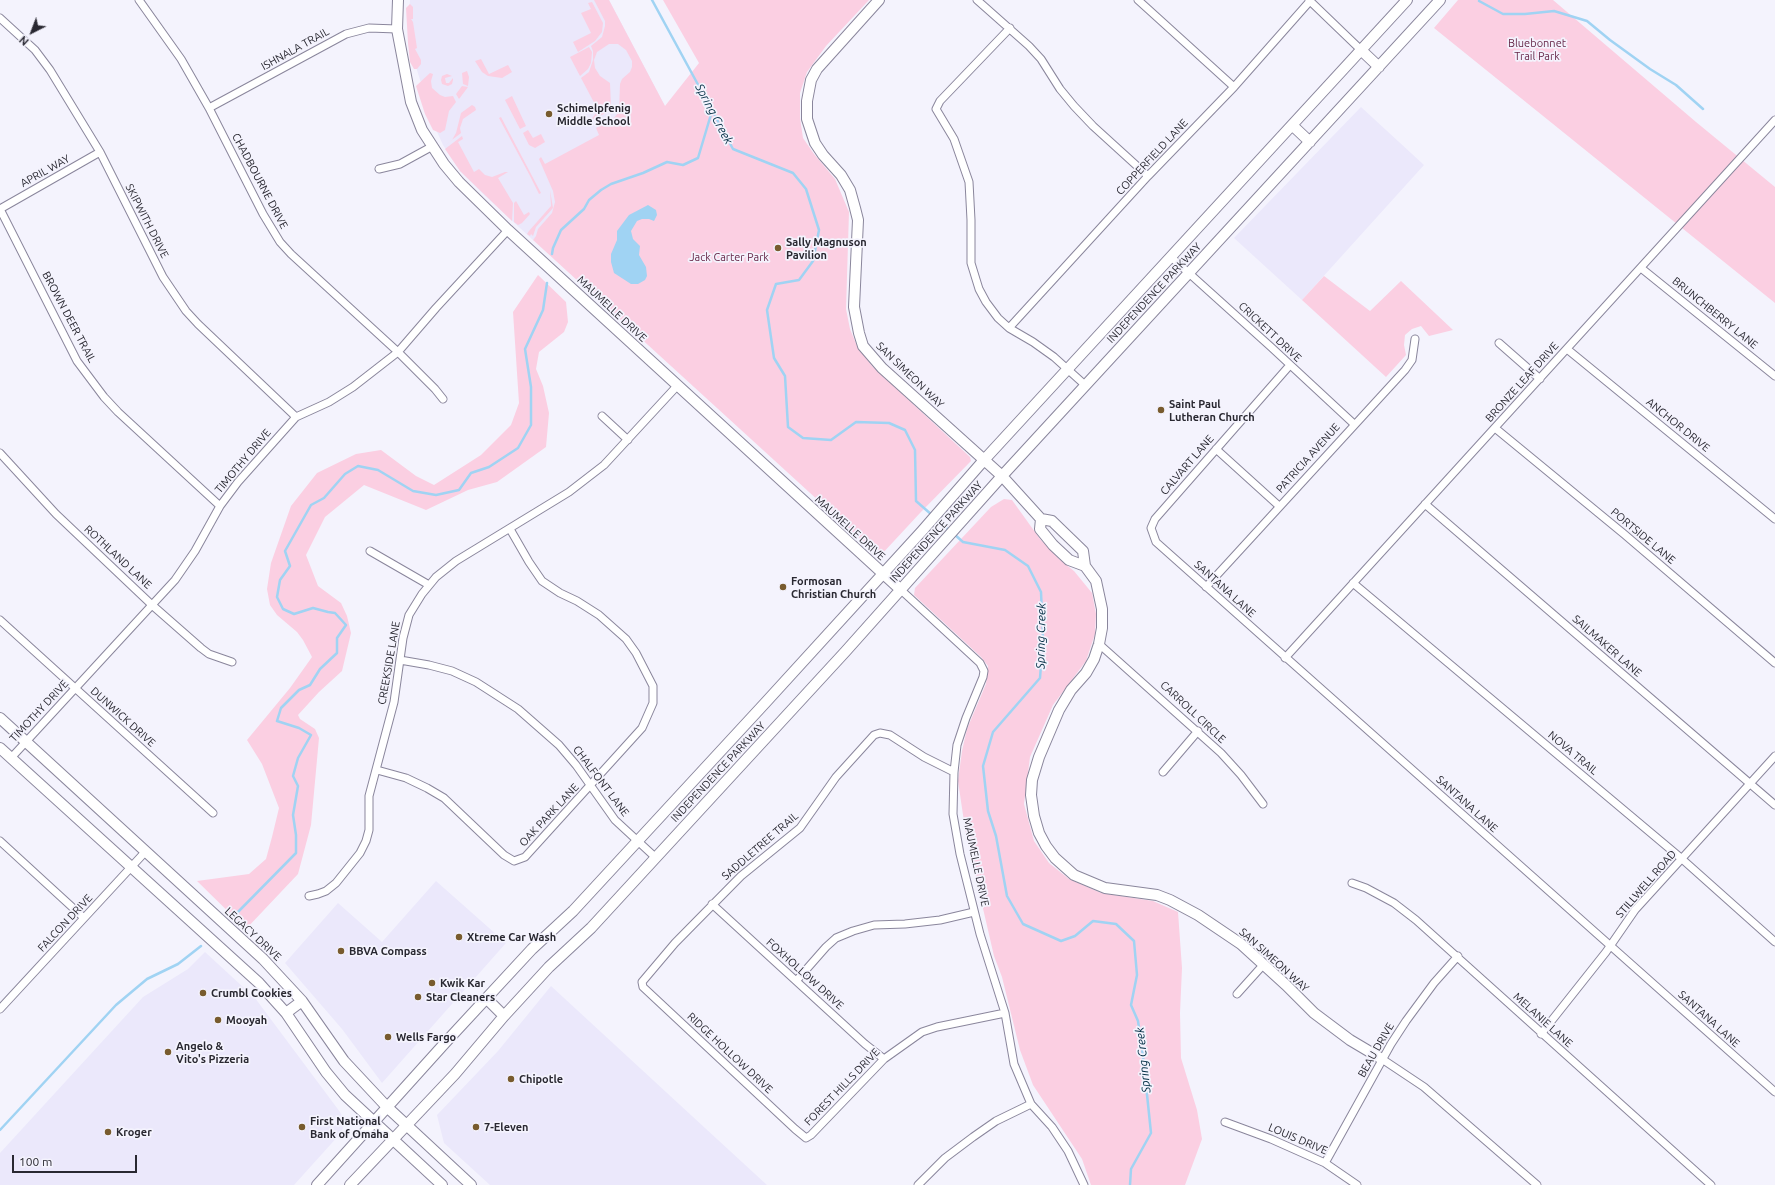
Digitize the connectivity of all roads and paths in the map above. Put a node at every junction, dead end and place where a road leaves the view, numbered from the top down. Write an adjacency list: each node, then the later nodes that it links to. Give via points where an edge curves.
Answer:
1 (139, 0): 15 (street, CHADBOURNE DRIVE, via 181,59)
2 (398, 0): 11 (main road, MAUMELLE DRIVE)
3 (879, 0): 47 (main road, SAN SIMEON WAY, via 816,69 807,101 807,119 815,143 841,175 850,190 855,208 858,220 854,307 855,320 864,346 882,368)
4 (977, 0): 10 (street)
5 (1138, 0): 14 (street)
6 (1310, 0): 12 (street); 14 (street, COPPERFIELD LANE)
7 (1407, 0): 12 (main road, INDEPENDENCE PARKWAY)
8 (1440, 0): 13 (main road, INDEPENDENCE PARKWAY)
9 (0, 18): 20 (street, SKIPWITH DRIVE, via 35,50 50,70)
10 (1010, 28): 22 (street, via 1041,59 1074,106); 28 (street, via 940,101 936,109 954,139 969,182 971,263 974,276 986,302)
11 (397, 29): 15 (street, ISHNALA TRAIL, via 369,28 346,34); 19 (main road, MAUMELLE DRIVE, via 411,102)
12 (1361, 50): 13 (main road); 17 (main road, INDEPENDENCE PARKWAY)
13 (1379, 67): 18 (main road, INDEPENDENCE PARKWAY)
14 (1234, 87): 22 (street, COPPERFIELD LANE)
15 (209, 108): 32 (street, CHADBOURNE DRIVE, via 280,242)
16 (1775, 120): 26 (street, BRONZE LEAF DRIVE)
17 (1292, 125): 18 (main road); 25 (main road, INDEPENDENCE PARKWAY)
18 (1310, 142): 27 (main road, INDEPENDENCE PARKWAY)
19 (431, 146): 21 (street, via 400,164); 24 (main road, MAUMELLE DRIVE, via 459,182)
20 (100, 152): 23 (street, APRIL WAY); 41 (street, SKIPWITH DRIVE, via 164,277 186,311)
21 (379, 169)
22 (1148, 176): 28 (street, COPPERFIELD LANE)
23 (0, 209): 50 (street, BROWN DEER TRAIL, via 78,361 104,397)
24 (508, 230): 32 (street, TIMOTHY DRIVE); 38 (main road, MAUMELLE DRIVE)
25 (1171, 257): 27 (street, CRICKETT DRIVE); 34 (main road, INDEPENDENCE PARKWAY)
26 (1641, 268): 31 (street, BRONZE LEAF DRIVE); 35 (street, BRUNCHBERRY LANE)
27 (1189, 272): 33 (street, CRICKETT DRIVE); 37 (main road, INDEPENDENCE PARKWAY)
28 (1009, 328): 34 (street, via 1033,342)
29 (1415, 339): 42 (street, PATRICIA AVENUE, via 1412,360 1405,370)
30 (1499, 343): 36 (street)
31 (1567, 349): 36 (street, BRONZE LEAF DRIVE); 53 (street, ANCHOR DRIVE)
32 (398, 352): 39 (street, CHADBOURNE DRIVE); 41 (street, TIMOTHY DRIVE, via 353,387 329,402)
33 (1290, 365): 42 (street, CRICKETT DRIVE); 45 (street, CALVART LANE)
34 (1068, 369): 37 (street); 47 (main road, INDEPENDENCE PARKWAY)
35 (1775, 376)
36 (1540, 379): 43 (street, BRONZE LEAF DRIVE)
37 (1085, 385): 48 (main road, INDEPENDENCE PARKWAY)
38 (677, 386): 44 (street, CREEKSIDE LANE); 58 (main road, MAUMELLE DRIVE)
39 (443, 399)
40 (602, 416): 44 (street)
41 (296, 417): 50 (street, TIMOTHY DRIVE)
42 (1354, 424): 51 (street, PATRICIA AVENUE)
43 (1494, 428): 49 (street, BRONZE LEAF DRIVE); 69 (street, PORTSIDE LANE, via 1624,534)
44 (628, 440): 55 (street, CREEKSIDE LANE, via 585,481)
45 (1216, 449): 51 (street); 54 (street, CALVART LANE, via 1155,519)
46 (0, 453): 63 (street, ROTHLAND LANE, via 56,514)
47 (984, 460): 48 (main road, SAN SIMEON WAY); 58 (main road, INDEPENDENCE PARKWAY)
48 (1002, 476): 52 (main road, SAN SIMEON WAY); 62 (main road, INDEPENDENCE PARKWAY)
49 (1425, 504): 59 (street, BRONZE LEAF DRIVE); 80 (street, SAILMAKER LANE)
50 (220, 506): 63 (street, TIMOTHY DRIVE, via 211,526 184,568)
51 (1279, 506): 61 (street, PATRICIA AVENUE)
52 (1041, 518): 57 (main road, SAN SIMEON WAY, via 1052,521 1083,551); 57 (main road, SAN SIMEON WAY, via 1040,530 1069,560)
53 (1775, 519)
54 (1151, 528): 61 (street, SANTANA LANE, via 1156,542)
55 (510, 529): 60 (street, CREEKSIDE LANE, via 456,562); 81 (street, OAK PARK LANE, via 542,580 560,594 599,615 626,639 641,660 652,686 653,703 642,728)
56 (370, 550): 60 (street)
57 (1085, 566): 65 (main road, SAN SIMEON WAY, via 1096,581 1102,609)
58 (883, 574): 62 (main road, MAUMELLE DRIVE); 85 (main road, INDEPENDENCE PARKWAY)
59 (1354, 583): 66 (street, BRONZE LEAF DRIVE); 89 (street, NOVA TRAIL)
60 (429, 585): 67 (street, CREEKSIDE LANE, via 409,614)
61 (1206, 587): 66 (street, SANTANA LANE)
62 (900, 590): 78 (street, MAUMELLE DRIVE, via 980,663 984,671 957,745); 88 (main road, INDEPENDENCE PARKWAY)
63 (152, 605): 68 (street, ROTHLAND LANE, via 209,654); 70 (street, TIMOTHY DRIVE)
64 (0, 620): 70 (street, DUNWICK DRIVE)
65 (1100, 644): 72 (street, CARROLL CIRCLE); 99 (main road, SAN SIMEON WAY, via 1086,672 1071,690 1060,710 1032,780 1034,816 1046,846 1074,875 1094,884 1105,888 1157,895 1180,904 1241,944)
66 (1285, 658): 97 (street, SANTANA LANE)
67 (400, 660): 77 (street, CREEKSIDE LANE, via 394,702); 81 (street, CHALFONT LANE, via 452,671 497,695 518,709 559,745)
68 (232, 662)
69 (1775, 663)
70 (75, 689): 73 (street, TIMOTHY DRIVE); 84 (street, DUNWICK DRIVE)
71 (0, 718): 73 (main road, LEGACY DRIVE)
72 (1198, 731): 79 (street); 82 (street, CARROLL CIRCLE, via 1241,775)
73 (26, 742): 76 (street, TIMOTHY DRIVE); 87 (main road, LEGACY DRIVE)
74 (0, 748): 76 (main road)
75 (1775, 756): 80 (street, STILLWELL ROAD)
76 (10, 758): 90 (main road)
77 (377, 770): 81 (street, OAK PARK LANE, via 406,778 444,798 504,855 514,861 525,857); 92 (street, CREEKSIDE LANE, via 369,796 369,830 360,853 336,883 322,893)
78 (954, 772): 93 (street, SADDLETREE TRAIL, via 924,757 890,734 874,735 836,777 800,828 741,876); 94 (street, MAUMELLE DRIVE, via 955,829)
79 (1163, 772)
80 (1751, 784): 83 (street, SAILMAKER LANE); 89 (street, STILLWELL ROAD)
81 (590, 786): 85 (street, CHALFONT LANE, via 615,820)
82 (1263, 804)
83 (1775, 804)
84 (213, 813)
85 (637, 840): 88 (street, CHALFONT LANE); 103 (main road, INDEPENDENCE PARKWAY, via 573,911 532,949)
86 (0, 841): 95 (street)
87 (146, 851): 90 (street, FALCON DRIVE); 104 (main road, LEGACY DRIVE, via 264,959)
88 (655, 856): 108 (main road, INDEPENDENCE PARKWAY, via 591,928 549,967)
89 (1682, 859): 96 (street, NOVA TRAIL); 97 (street, STILLWELL ROAD, via 1635,910)
90 (131, 867): 95 (street, FALCON DRIVE); 106 (main road, via 259,983)
91 (1352, 883): 98 (street, MELANIE LANE, via 1394,903)
92 (309, 896)
93 (712, 904): 100 (street, FOXHOLLOW DRIVE); 101 (street, SADDLETREE TRAIL)
94 (974, 912): 100 (street, via 940,920 874,925 853,930 836,938); 107 (street, MAUMELLE DRIVE)
95 (84, 918): 105 (street, FALCON DRIVE)
96 (1775, 942)
97 (1610, 945): 109 (street, STILLWELL ROAD); 112 (street, SANTANA LANE)
98 (1458, 956): 109 (street, MELANIE LANE); 111 (street, BEAU DRIVE, via 1434,983)
99 (1264, 964): 102 (street); 111 (main road, SAN SIMEON WAY, via 1314,1013 1350,1040)
100 (797, 980): 110 (street, FOXHOLLOW DRIVE, via 865,1044)
101 (642, 982): 118 (street, RIDGE HOLLOW DRIVE, via 643,987)
102 (1237, 994)
103 (487, 999): 108 (main road); 114 (main road, INDEPENDENCE PARKWAY)
104 (302, 1001): 106 (main road); 114 (main road, LEGACY DRIVE, via 344,1061)
105 (1, 1005)
106 (286, 1014): 115 (main road, via 326,1072)
107 (1005, 1014): 110 (street, FOREST HILLS DRIVE, via 922,1032); 113 (street, MAUMELLE DRIVE, via 1014,1064)
108 (504, 1016): 117 (main road, INDEPENDENCE PARKWAY)
109 (1541, 1034): 129 (street, MELANIE LANE)
110 (884, 1058): 118 (street, FOREST HILLS DRIVE, via 812,1135)
111 (1382, 1059): 120 (street, BEAU DRIVE); 128 (street, SAN SIMEON WAY, via 1424,1087)
112 (1775, 1092)
113 (1031, 1104): 125 (street, via 996,1121 973,1137 945,1158); 126 (street, MAUMELLE DRIVE, via 1068,1151)
114 (386, 1107): 115 (main road, INDEPENDENCE PARKWAY); 117 (main road, LEGACY DRIVE)
115 (373, 1122): 119 (main road); 121 (main road, INDEPENDENCE PARKWAY)
116 (1225, 1122): 120 (street, LOUIS DRIVE)
117 (407, 1126): 119 (main road, INDEPENDENCE PARKWAY); 124 (main road, LEGACY DRIVE)
118 (806, 1138)
119 (392, 1139): 122 (main road, INDEPENDENCE PARKWAY); 123 (main road)
120 (1325, 1163): 127 (street, LOUIS DRIVE)
121 (318, 1185)
122 (350, 1185)
123 (442, 1185)
124 (471, 1185)
125 (918, 1185)
126 (1084, 1185)
127 (1357, 1185)
128 (1537, 1185)
129 (1711, 1185)

